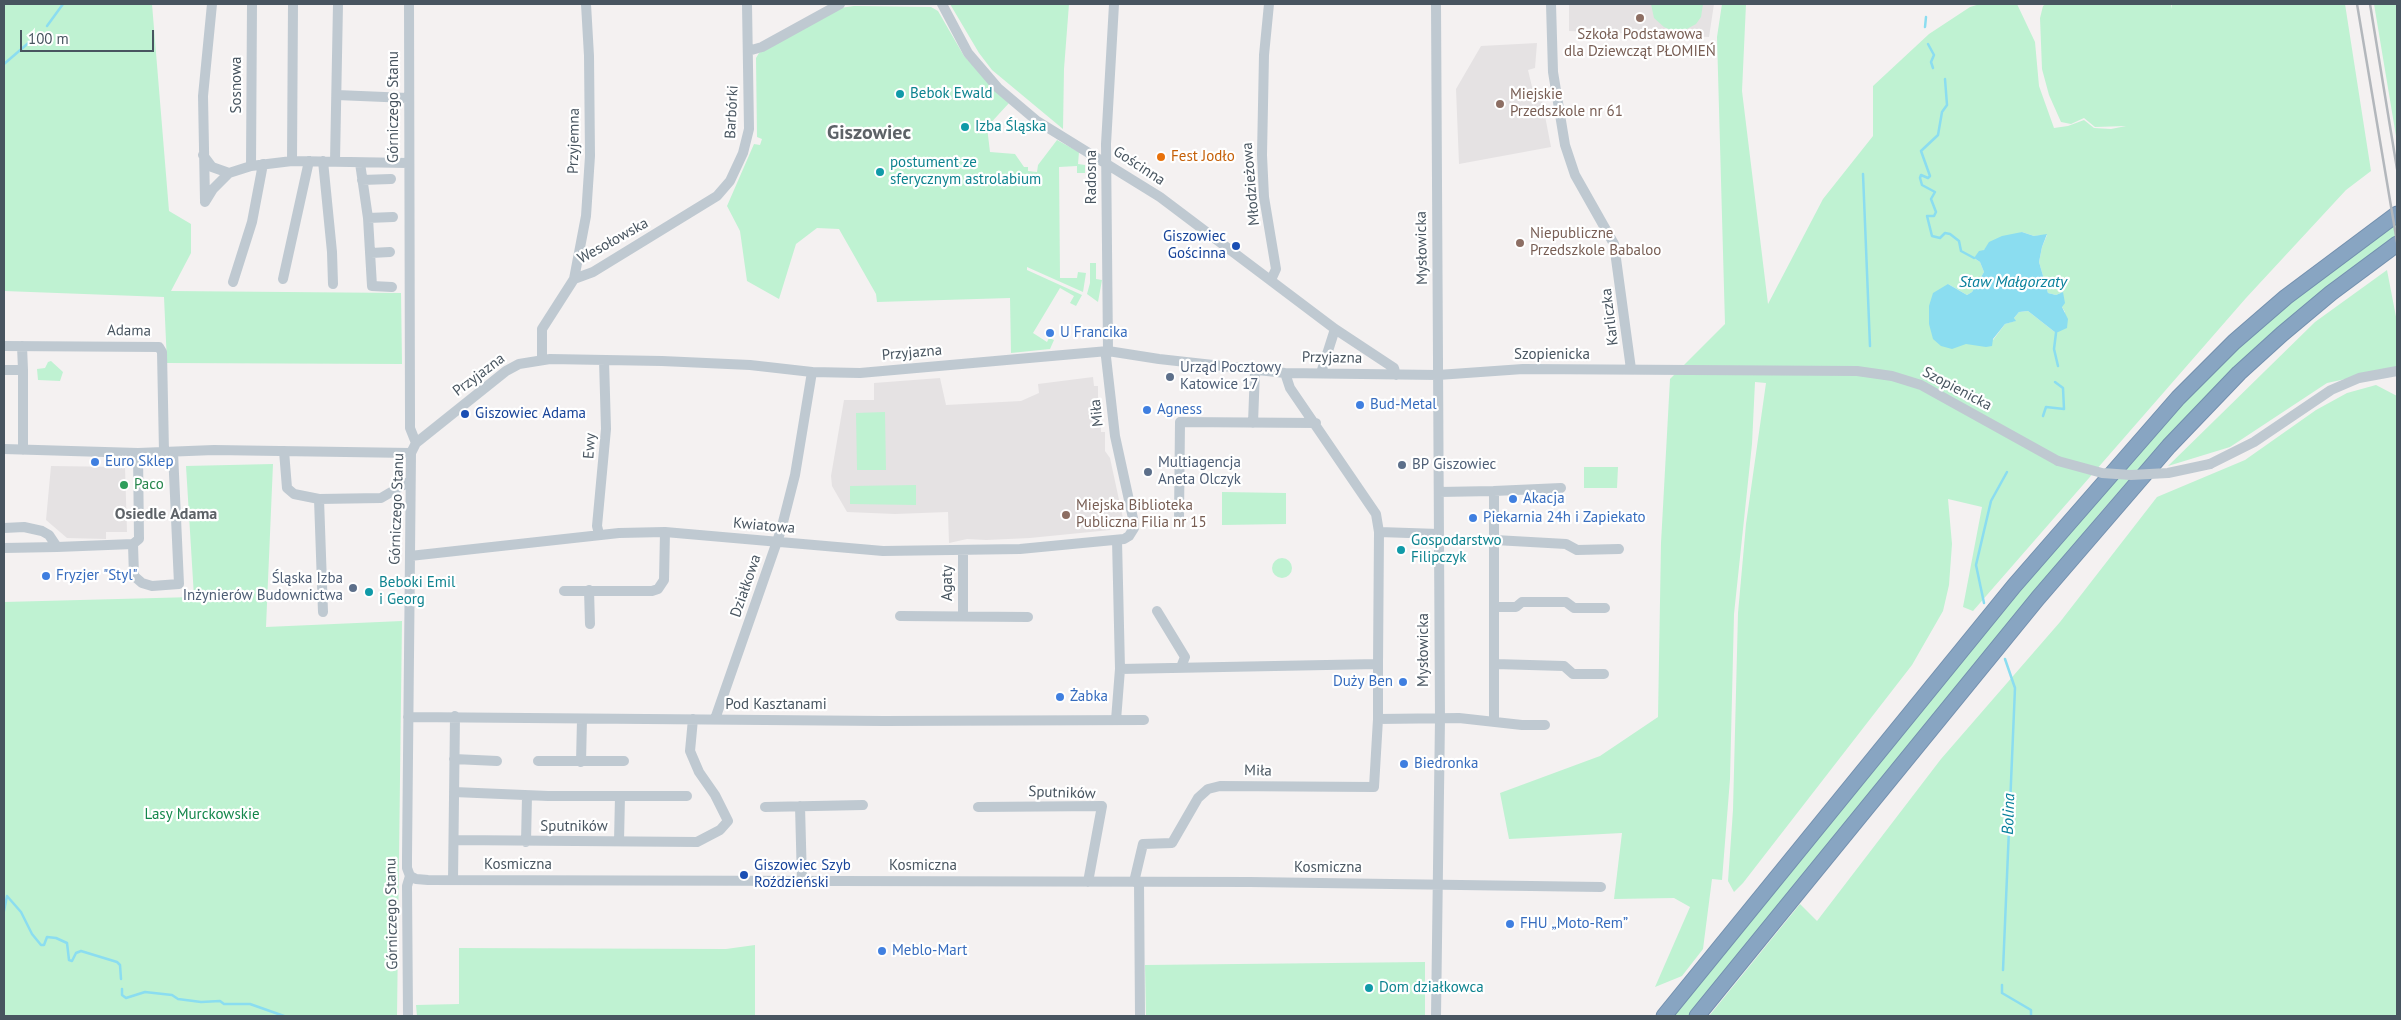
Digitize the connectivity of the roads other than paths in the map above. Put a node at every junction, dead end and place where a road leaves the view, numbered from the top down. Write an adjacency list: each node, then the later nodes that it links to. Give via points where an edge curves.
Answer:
1 (212, 4): 17 (street, Sosnowa)
2 (252, 4): 26 (street, Sosnowa)
3 (293, 4): 18 (street)
4 (338, 4): 15 (street)
5 (409, 4): 16 (street, Górniczego Stanu)
6 (586, 4): 38 (street, Przyjemna, via 590,156 586,216)
7 (747, 4): 14 (street, Barbórki)
8 (840, 4): 14 (street)
9 (942, 4): 24 (street, Gościnna, via 968,53 998,88 1037,121)
10 (1114, 4): 24 (street, Radosna)
11 (1268, 4): 39 (street, Młodzieżowa, via 1262,155 1264,197 1276,269)
12 (1436, 4): 58 (street, Mysłowicka)
13 (1551, 4): 52 (street, Karliczka, via 1553,72 1566,144 1575,175 1614,244)
14 (748, 52): 30 (street, Barbórki, via 748,141 730,181)
15 (337, 95): 16 (street); 21 (street)
16 (408, 98): 23 (street, Górniczego Stanu)
17 (203, 154): 27 (street, via 212,168); 27 (street, Sosnowa, via 205,202)
18 (292, 161): 19 (street, Sosnowa); 25 (street, Sosnowa)
19 (309, 161): 20 (street, Sosnowa); 37 (street)
20 (323, 161): 21 (street, Sosnowa); 41 (street)
21 (335, 162): 22 (street, Sosnowa)
22 (360, 163): 23 (street, Sosnowa); 29 (street)
23 (408, 163): 61 (street, Górniczego Stanu, via 410,423)
24 (1106, 163): 39 (street, Gościnna, via 1160,197); 46 (street, Radosna)
25 (263, 164): 26 (street, Sosnowa); 40 (street, via 252,222)
26 (251, 166): 27 (street, Sosnowa)
27 (229, 173)
28 (391, 178): 29 (street)
29 (362, 180): 33 (street)
30 (717, 196): 38 (street, Wesołowska, via 594,272)
31 (2397, 214): 139 (highway, via 2286,297 2234,342 2178,398 2014,586)
32 (393, 217): 33 (street)
33 (368, 218): 36 (street)
34 (2397, 244): 140 (highway, via 2282,334 2239,373 2169,446 2038,598)
35 (390, 252): 36 (street)
36 (371, 253): 42 (street, via 372,286)
37 (283, 278)
38 (574, 278): 47 (street, Wesołowska, via 542,329)
39 (1271, 280): 43 (street)
40 (233, 282)
41 (333, 284)
42 (392, 287)
43 (1335, 329): 56 (street); 57 (street, via 1394,368)
44 (4, 346): 45 (street, Adama)
45 (22, 346): 50 (street); 65 (street, Adama, via 159,347 162,352)
46 (1108, 351): 51 (street, Przyjazna); 53 (street, Przyjazna, via 874,372); 78 (street, Miła, via 1115,436 1134,522 1129,536)
47 (542, 360): 48 (street, Przyjazna); 61 (street, Przyjazna, via 519,364 506,372)
48 (604, 360): 53 (street, Przyjazna, via 718,363); 76 (street, Ewy, via 606,429 597,526)
49 (4, 370): 50 (street)
50 (23, 370): 63 (street)
51 (1255, 370): 54 (street, Przyjazna); 59 (street)
52 (1631, 370): 55 (street, Szopienicka, bridge, via 1857,371 1906,380 1939,394 2058,461 2102,473 2131,476 2168,473 2210,464 2254,442 2331,390 2359,378); 58 (street, Szopienicka, via 1523,369)
53 (812, 372): 80 (street, Działkowa, via 795,475)
54 (1285, 372): 56 (street, Przyjazna); 60 (street, Miła, via 1290,388)
55 (2397, 372)
56 (1321, 373): 57 (street, Przyjazna)
57 (1396, 375): 58 (street, Przyjazna)
58 (1438, 375): 70 (street, Mysłowicka)
59 (1254, 423): 60 (street); 72 (street, via 1180,422)
60 (1316, 423): 75 (street, Miła, via 1376,514)
61 (413, 448): 64 (street); 67 (street, Górniczego Stanu)
62 (4, 449): 63 (street)
63 (23, 450): 66 (street)
64 (284, 451): 65 (street); 71 (street, via 289,492)
65 (168, 452): 66 (street); 81 (street, Adama, via 179,584 152,586 142,583 134,576)
66 (138, 453): 81 (street, Adama, via 139,539)
67 (410, 481): 71 (street, via 381,498); 86 (street, Górniczego Stanu)
68 (1561, 488): 69 (street)
69 (1494, 491): 70 (street); 79 (street)
70 (1439, 492): 77 (street, Mysłowicka)
71 (319, 498): 92 (street)
72 (1179, 519)
73 (4, 528): 82 (street, via 24,527 42,531)
74 (666, 532): 76 (street, Kwiatowa); 80 (street, Kwiatowa); 87 (street, via 664,580 658,589)
75 (1379, 532): 77 (street); 97 (street, Miła)
76 (599, 534): 86 (street, Kwiatowa)
77 (1439, 534): 104 (street, Mysłowicka)
78 (1117, 540): 85 (street, Kwiatowa, via 1020,549); 100 (street)
79 (1495, 540): 84 (street, via 1566,544 1577,550); 89 (street)
80 (777, 542): 85 (street, Kwiatowa, via 883,551); 107 (street, Działkowa)
81 (133, 544): 82 (street)
82 (58, 547): 83 (street)
83 (4, 548)
84 (1619, 549)
85 (963, 550): 94 (street, Agaty)
86 (410, 556): 103 (street, Górniczego Stanu)
87 (589, 590): 88 (street); 96 (street)
88 (564, 592)
89 (1495, 607): 90 (street, via 1516,607 1522,602 1566,602 1574,608); 98 (street)
90 (1605, 608)
91 (1158, 610): 99 (street, via 1185,657)
92 (323, 612)
93 (900, 616): 94 (street, Agaty)
94 (964, 616): 95 (street, Agaty)
95 (1028, 617)
96 (590, 624)
97 (1378, 664): 99 (street); 108 (street, Miła)
98 (1495, 664): 101 (street, via 1564,666 1573,674); 111 (street)
99 (1181, 667): 100 (street)
100 (1120, 669): 109 (street)
101 (1604, 674)
102 (455, 716): 103 (street, Pod Kasztanami); 105 (street, Pod Kasztanami); 113 (street)
103 (408, 717): 129 (street, Górniczego Stanu, via 406,857)
104 (1440, 718): 108 (street); 111 (street); 134 (street, Mysłowicka)
105 (582, 719): 106 (street, Pod Kasztanami); 116 (street)
106 (694, 719): 107 (street, Pod Kasztanami); 127 (street, Sputników, via 690,742 692,759 728,821 720,830 697,842)
107 (715, 719): 109 (street, Pod Kasztanami)
108 (1378, 719): 133 (street, Miła, via 1374,787 1213,787 1198,798 1172,843 1143,844)
109 (1116, 720): 110 (street, Pod Kasztanami)
110 (1144, 720)
111 (1494, 721): 112 (street)
112 (1546, 725)
113 (454, 759): 114 (street); 118 (street)
114 (497, 761)
115 (538, 762): 116 (street)
116 (581, 762): 117 (street)
117 (624, 762)
118 (454, 792): 119 (street); 126 (street)
119 (527, 796): 120 (street); 128 (street)
120 (620, 796): 121 (street); 127 (street)
121 (687, 796)
122 (863, 805): 123 (street)
123 (800, 806): 124 (street); 131 (street)
124 (765, 807)
125 (978, 807): 132 (street, Sputników, via 1102,806)
126 (454, 840): 128 (street, Sputników); 130 (street)
127 (619, 841): 128 (street, Sputników)
128 (526, 842)
129 (410, 876): 130 (street, Kosmiczna); 136 (street, Górniczego Stanu, via 407,886)
130 (453, 880): 131 (street, Kosmiczna)
131 (802, 881): 132 (street, Kosmiczna)
132 (1088, 882): 133 (street, Kosmiczna)
133 (1136, 882): 134 (street, Kosmiczna); 137 (street)
134 (1436, 884): 135 (street); 138 (street, Mysłowicka)
135 (1601, 887)
136 (408, 1016)
137 (1140, 1016)
138 (1436, 1016)
139 (1664, 1016)
140 (1697, 1016)

